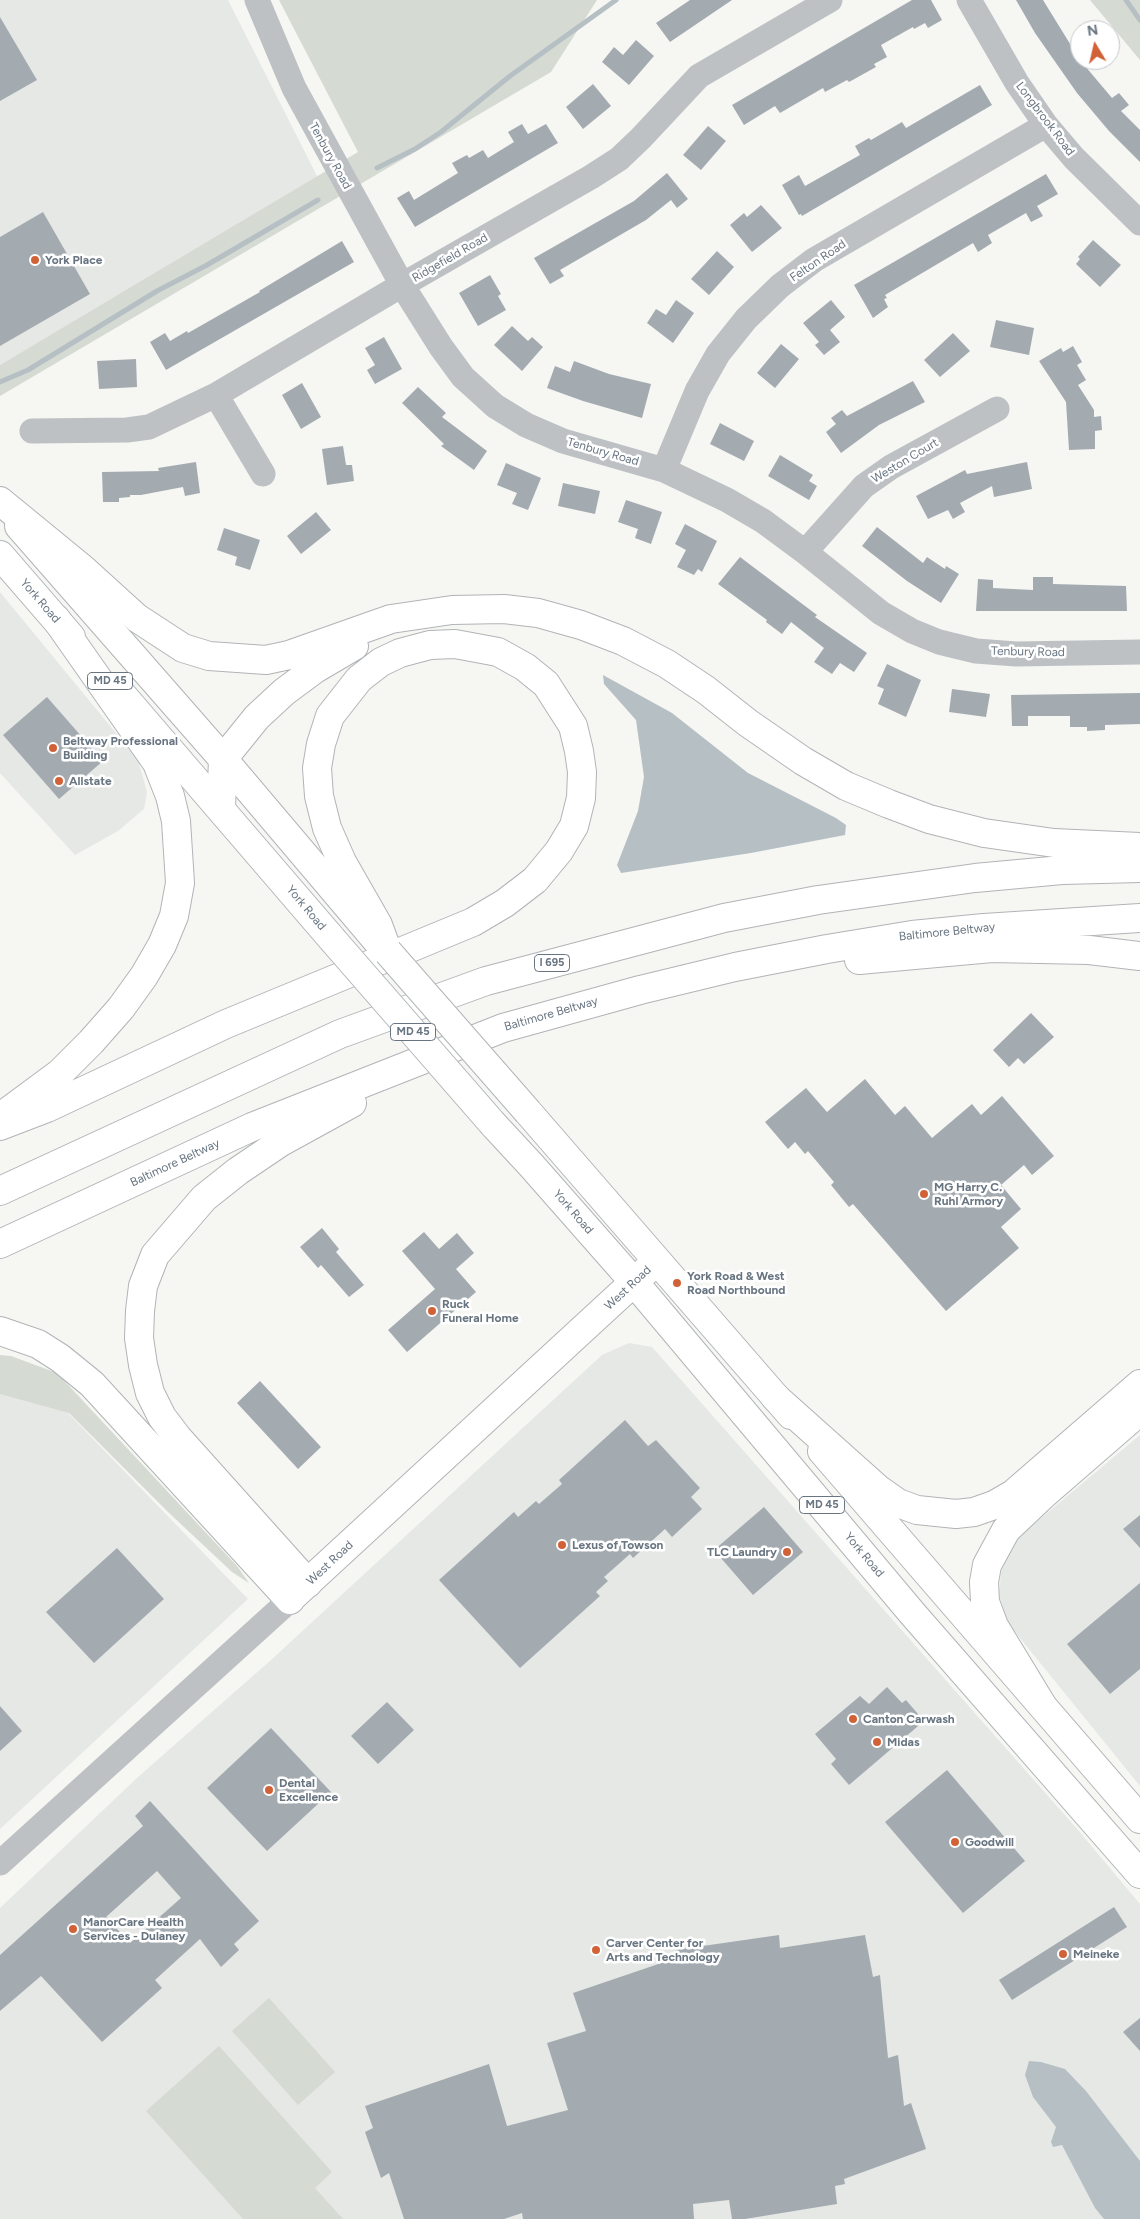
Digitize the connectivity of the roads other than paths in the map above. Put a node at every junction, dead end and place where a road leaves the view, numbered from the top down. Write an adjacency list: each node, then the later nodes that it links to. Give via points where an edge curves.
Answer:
1 (257, 0): 6 (street, Tenbury Road, via 298,97)
2 (830, 0): 6 (street, Ridgefield Road, via 699,76 619,159 592,177)
3 (970, 0): 4 (street, Longbrook Road, via 1017,83)
4 (1046, 125): 5 (street, Longbrook Road, via 1074,158); 10 (street, Felton Road, via 814,260 780,286 746,319 718,354 697,391)
5 (1140, 222)
6 (402, 285): 7 (street, Ridgefield Road); 10 (street, Tenbury Road, via 462,377 495,406 526,425 563,441)
7 (216, 395): 9 (street, Ridgefield Road, via 149,427); 11 (street)
8 (997, 409): 13 (street, Weston Court, via 891,467 864,486)
9 (32, 431)
10 (664, 470): 13 (street, Tenbury Road, via 727,500)
11 (263, 474)
12 (0, 503): 15 (main road, via 83,569 137,618 183,648 210,656 266,660 391,620); 18 (main road, MD 45)
13 (805, 552): 17 (street, Tenbury Road, via 881,613 939,642 976,651 1016,654)
14 (0, 555): 16 (main road, York Road / MD 45)
15 (452, 610): 18 (main road, via 394,627 314,668 257,717); 20 (main road, via 504,609 538,613 581,624 623,641 667,664 803,761 846,786 929,819 984,833 1054,843)
16 (56, 619): 19 (main road, York Road / MD 45); 27 (main road, via 157,763 176,822 180,883 174,916 162,945 121,1008 60,1073)
17 (1140, 652)
18 (223, 759): 19 (main road); 23 (main road, MD 45)
19 (221, 808): 32 (main road, York Road / MD 45, bridge, via 493,1124)
20 (1140, 847)
21 (1140, 868): 29 (main road, I 695, via 1062,870 975,878 818,900 724,918 486,981 340,1034)
22 (1140, 918): 25 (main road, Baltimore Beltway, via 1075,920 912,935 735,967)
23 (372, 926): 28 (main road, via 327,828 319,796 317,768 330,716 359,679 381,662 400,653 430,645 454,644 498,652 546,684 573,726 579,750 581,798 574,826 535,880 473,922 226,1024 47,1108); 31 (main road, MD 45, bridge, via 388,952)
24 (1140, 956): 25 (main road, via 1089,950 992,948 830,962)
25 (640, 990): 26 (main road, Baltimore Beltway)
26 (503, 1028): 30 (main road, Baltimore Beltway, via 252,1127); 39 (main road, via 325,1117 238,1170 204,1198 175,1230 155,1255 143,1286 140,1329 143,1365 150,1393 178,1438)
27 (0, 1116)
28 (0, 1126)
29 (0, 1191)
30 (0, 1244)
31 (658, 1261): 32 (main road, West Road); 35 (main road, MD 45)
32 (634, 1282): 37 (main road, York Road / MD 45); 39 (main road, West Road)
33 (0, 1331): 39 (main road, via 38,1344 92,1384)
34 (1140, 1384): 35 (main road, via 1014,1494 974,1512 956,1514 917,1510 898,1503)
35 (775, 1397): 38 (main road, MD 45)
36 (1140, 1411): 40 (main road, via 1006,1530 987,1565 984,1582 986,1602 994,1626)
37 (783, 1460): 38 (main road, via 800,1458 816,1464 874,1530); 43 (main road, York Road / MD 45)
38 (911, 1554): 40 (main road, MD 45)
39 (299, 1591): 42 (street, West Road)
40 (1042, 1704): 41 (main road, MD 45)
41 (1140, 1819)
42 (0, 1862)
43 (1140, 1874)

